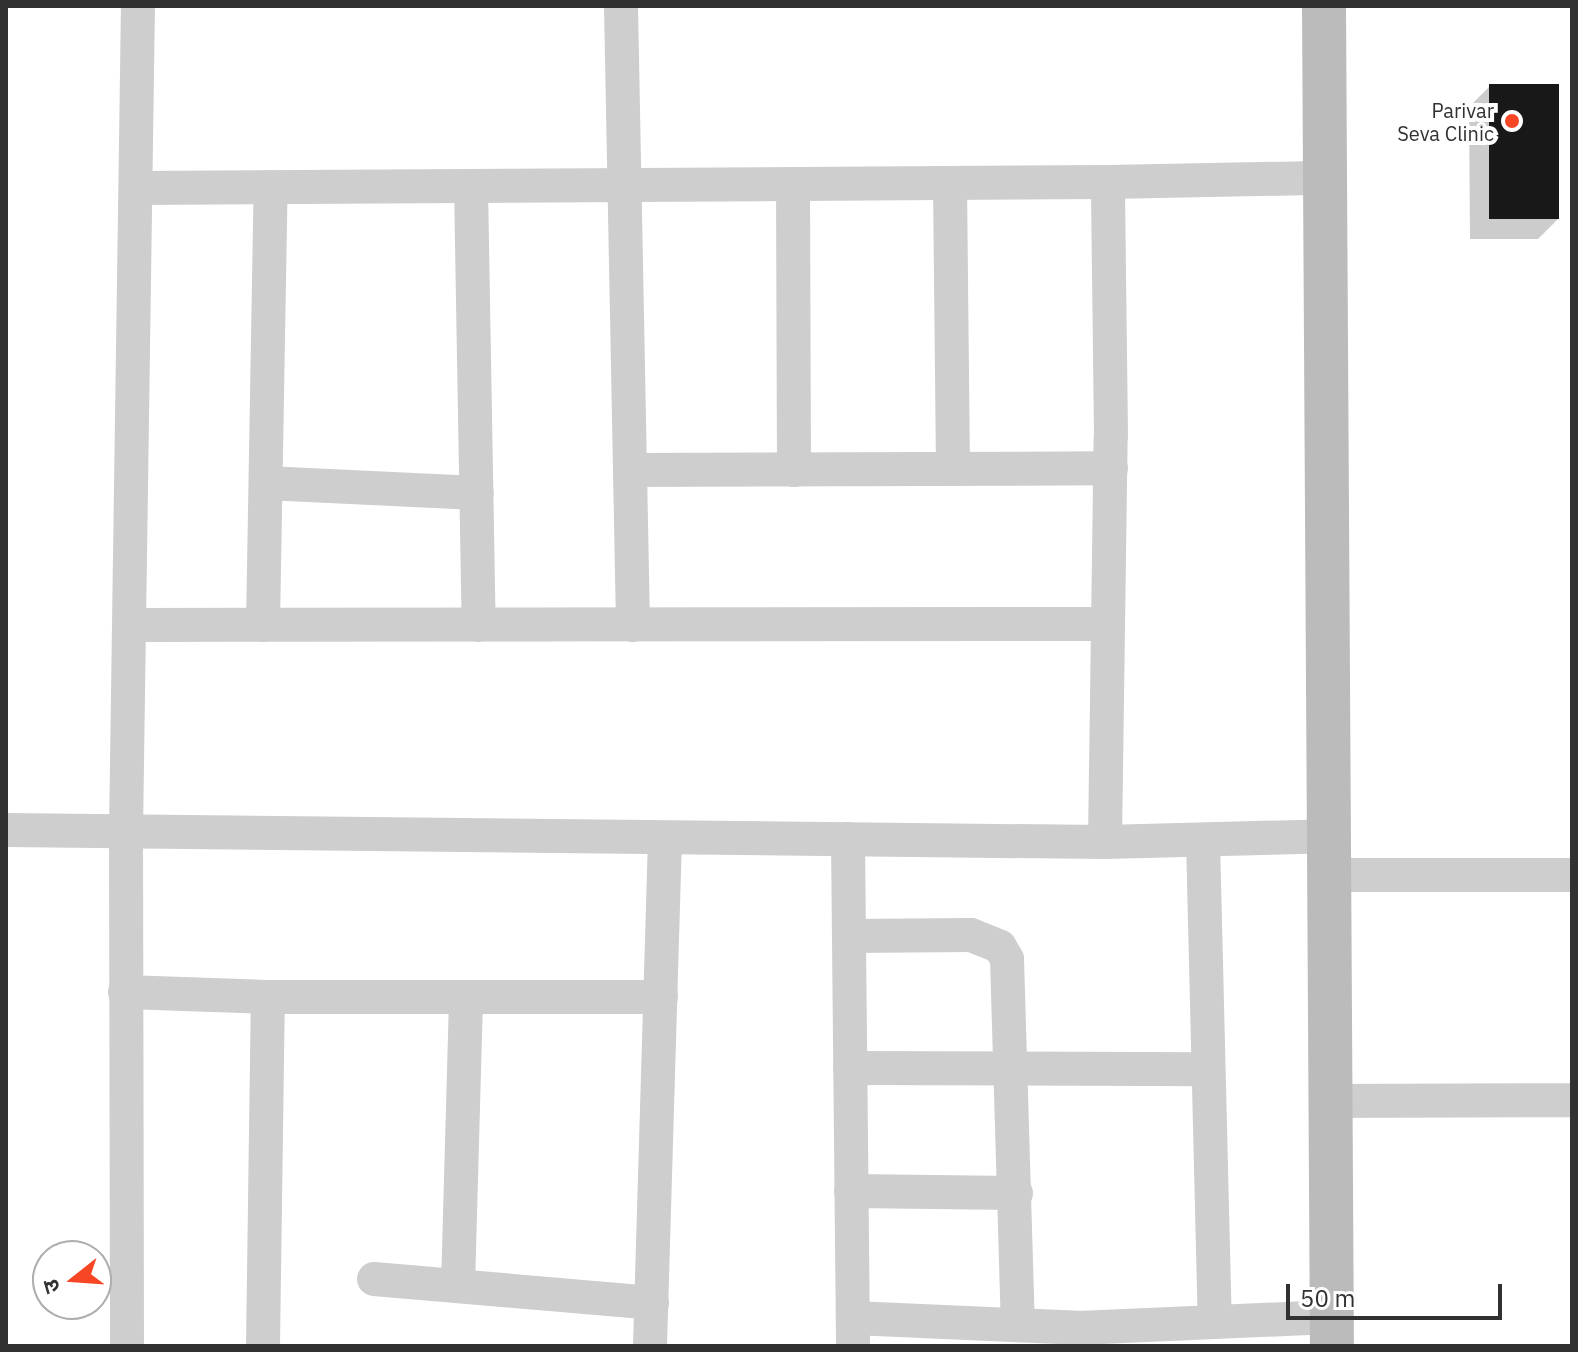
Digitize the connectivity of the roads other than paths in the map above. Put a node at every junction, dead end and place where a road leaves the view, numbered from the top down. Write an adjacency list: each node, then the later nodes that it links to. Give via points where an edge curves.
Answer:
1 (138, 6): 11 (street)
2 (621, 6): 8 (street)
3 (1324, 6): 4 (main road)
4 (1324, 178): 5 (street); 29 (main road)
5 (1108, 182): 6 (street); 12 (street)
6 (950, 183): 7 (street); 13 (street)
7 (793, 184): 8 (street); 15 (street)
8 (624, 185): 9 (street); 14 (street)
9 (471, 186): 10 (street); 17 (street)
10 (271, 187): 11 (street); 16 (street)
11 (136, 188): 19 (street)
12 (1111, 468): 13 (street); 18 (street)
13 (953, 469): 15 (street)
14 (630, 470): 15 (street); 22 (street)
15 (794, 470)
16 (266, 483): 17 (street); 20 (street)
17 (477, 493): 21 (street)
18 (1108, 624): 22 (street); 28 (street)
19 (130, 625): 20 (street); 24 (street)
20 (263, 625): 21 (street)
21 (479, 625): 22 (street)
22 (633, 625)
23 (6, 830): 24 (street)
24 (126, 832): 25 (street); 32 (street)
25 (665, 838): 26 (street); 35 (street)
26 (848, 839): 28 (street); 31 (street)
27 (1203, 840): 28 (street); 29 (street); 37 (street)
28 (1105, 842)
29 (1329, 856): 30 (street); 40 (main road)
30 (1572, 875)
31 (849, 936): 36 (street); 38 (street, via 971,935 1000,947 1011,979)
32 (125, 992): 33 (street); 51 (street)
33 (268, 997): 34 (street); 52 (street)
34 (466, 997): 35 (street); 44 (street)
35 (661, 997): 45 (street)
36 (850, 1068): 38 (street); 41 (street)
37 (1208, 1069): 38 (street); 46 (street)
38 (1013, 1070): 42 (street)
39 (1572, 1100): 40 (street)
40 (1330, 1101): 48 (main road)
41 (851, 1191): 42 (street); 49 (street)
42 (1016, 1193): 47 (street)
43 (374, 1279): 44 (street)
44 (458, 1286): 45 (street)
45 (652, 1303): 53 (street)
46 (1215, 1322): 48 (street); 50 (street)
47 (1018, 1325): 49 (street); 50 (street)
48 (1332, 1331)
49 (853, 1332)
50 (1080, 1337)
51 (127, 1346)
52 (263, 1346)
53 (650, 1346)

